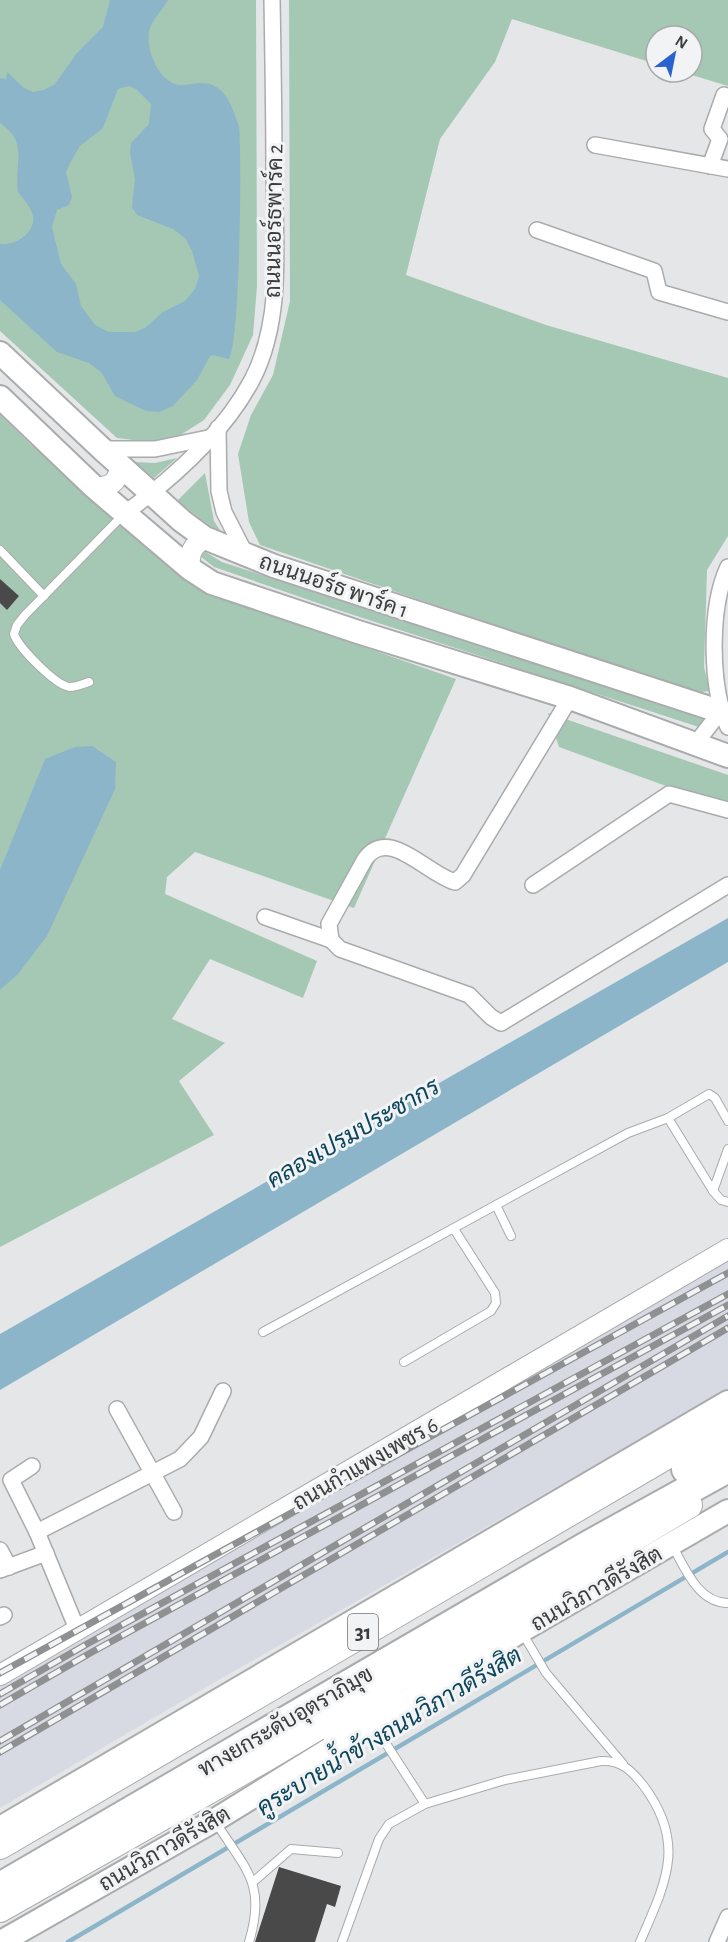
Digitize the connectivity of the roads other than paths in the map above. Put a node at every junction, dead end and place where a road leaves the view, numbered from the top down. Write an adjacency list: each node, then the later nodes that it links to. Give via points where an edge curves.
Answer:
1 (272, 0): 10 (street, ถนนนอร์ธพาร์ค 2, via 274,294 266,341 253,378)
2 (724, 95): 4 (street, via 712,129 720,139)
3 (595, 145): 4 (street)
4 (710, 166): 5 (street)
5 (728, 170)
6 (537, 230): 7 (street, via 654,271 658,292)
7 (728, 312)
8 (0, 353): 11 (main road, ถนนนอร์ธ พาร์ค 1)
9 (0, 397): 13 (main road, ถนนนอร์ธ พาร์ค 1)
10 (214, 433): 11 (street, via 155,449); 14 (street, ถนนนอร์ธพาร์ค 2); 18 (street, via 224,512)
11 (102, 449): 12 (main road, ถนนนอร์ธ พาร์ค 1)
12 (121, 467): 13 (street, via 114,483 106,488); 14 (main road, ถนนนอร์ธ พาร์ค 1)
13 (94, 487): 15 (main road, ถนนนอร์ธ พาร์ค 1)
14 (151, 495): 15 (street, ถนนนอร์ธพาร์ค 2); 16 (main road, ถนนนอร์ธ พาร์ค 1)
15 (124, 514): 20 (main road, ถนนนอร์ธ พาร์ค 1); 21 (lane)
16 (205, 538): 18 (main road, ถนนนอร์ธ พาร์ค 1); 20 (street, via 190,552)
17 (0, 550): 21 (lane)
18 (246, 555): 24 (main road, ถนนนอร์ธ พาร์ค 1)
19 (728, 567): 24 (street, via 718,597 713,637)
20 (189, 568): 23 (main road, ถนนนอร์ธ พาร์ค 1, via 212,583 241,594)
21 (44, 596): 22 (lane, via 17,625 17,643 62,684 70,687)
22 (89, 682)
23 (570, 698): 25 (main road, ถนนนอร์ธ พาร์ค 1); 31 (street, via 463,875 455,882 445,879 393,847 380,846 366,859 329,924)
24 (726, 717): 25 (street)
25 (696, 744): 26 (main road, ถนนนอร์ธ พาร์ค 1)
26 (728, 756)
27 (728, 810): 28 (street, via 669,794)
28 (533, 885)
29 (728, 885): 31 (street, via 501,1023 469,995 340,949)
30 (265, 917): 31 (street)
31 (331, 940)
32 (668, 1118): 33 (lane, via 709,1094); 35 (lane); 37 (lane, via 628,1132)
33 (728, 1121)
34 (728, 1149): 35 (lane)
35 (713, 1191): 36 (lane)
36 (728, 1202)
37 (496, 1205): 38 (lane); 39 (lane)
38 (454, 1229): 41 (lane); 42 (lane, via 495,1293 496,1303 491,1311)
39 (511, 1236)
40 (728, 1250): 60 (street, ถนนกำแพงเพชร 6)
41 (263, 1332)
42 (404, 1362)
43 (224, 1391): 50 (street, via 201,1437 180,1459)
44 (728, 1402): 61 (main road, 31)
45 (117, 1409): 50 (street)
46 (728, 1420): 65 (highway, 31)
47 (728, 1445): 74 (highway, ทางยกระดับอุตราภิมุข / 31)
48 (32, 1466): 54 (street, via 11,1480)
49 (728, 1468): 76 (highway, ทางยกระดับอุตราภิมุข / 31, via 585,1546)
50 (153, 1472): 53 (street); 54 (street)
51 (728, 1482): 67 (highway, ถนนวิภาวดีรังสิต)
52 (728, 1511): 55 (main road, ถนนวิภาวดีรังสิต)
53 (174, 1512)
54 (37, 1532): 57 (street)
55 (671, 1544): 59 (lane, via 696,1586 710,1599); 62 (main road, ถนนวิภาวดีรังสิต)
56 (0, 1550): 58 (street)
57 (46, 1553): 58 (street); 60 (street)
58 (5, 1569)
59 (728, 1603)
60 (77, 1629): 63 (street, ถนนกำแพงเพชร 6)
61 (340, 1630): 65 (highway); 71 (main road, 31)
62 (521, 1631): 64 (main road, ถนนวิภาวดีรังสิต); 68 (lane, via 546,1673)
63 (0, 1675)
64 (401, 1705): 66 (main road, ถนนวิภาวดีรังสิต); 67 (highway)
65 (230, 1710): 72 (highway, 31)
66 (377, 1731): 69 (lane); 70 (main road, ถนนวิภาวดีรังสิต)
67 (260, 1762): 77 (highway, ถนนวิภาวดีรังสิต)
68 (624, 1765): 69 (lane, via 601,1761 526,1775); 82 (lane, via 657,1804 669,1842 665,1879)
69 (424, 1804): 81 (lane, via 389,1824 379,1839)
70 (219, 1826): 75 (lane); 79 (main road, ถนนวิภาวดีรังสิต)
71 (0, 1828)
72 (0, 1846)
73 (338, 1853): 75 (lane, via 291,1849)
74 (0, 1864)
75 (253, 1882): 80 (lane, via 257,1912)
76 (0, 1887)
77 (0, 1909)
78 (728, 1917): 83 (street)
79 (1, 1942)
80 (249, 1942)
81 (342, 1942)
82 (640, 1942)
83 (717, 1942)

